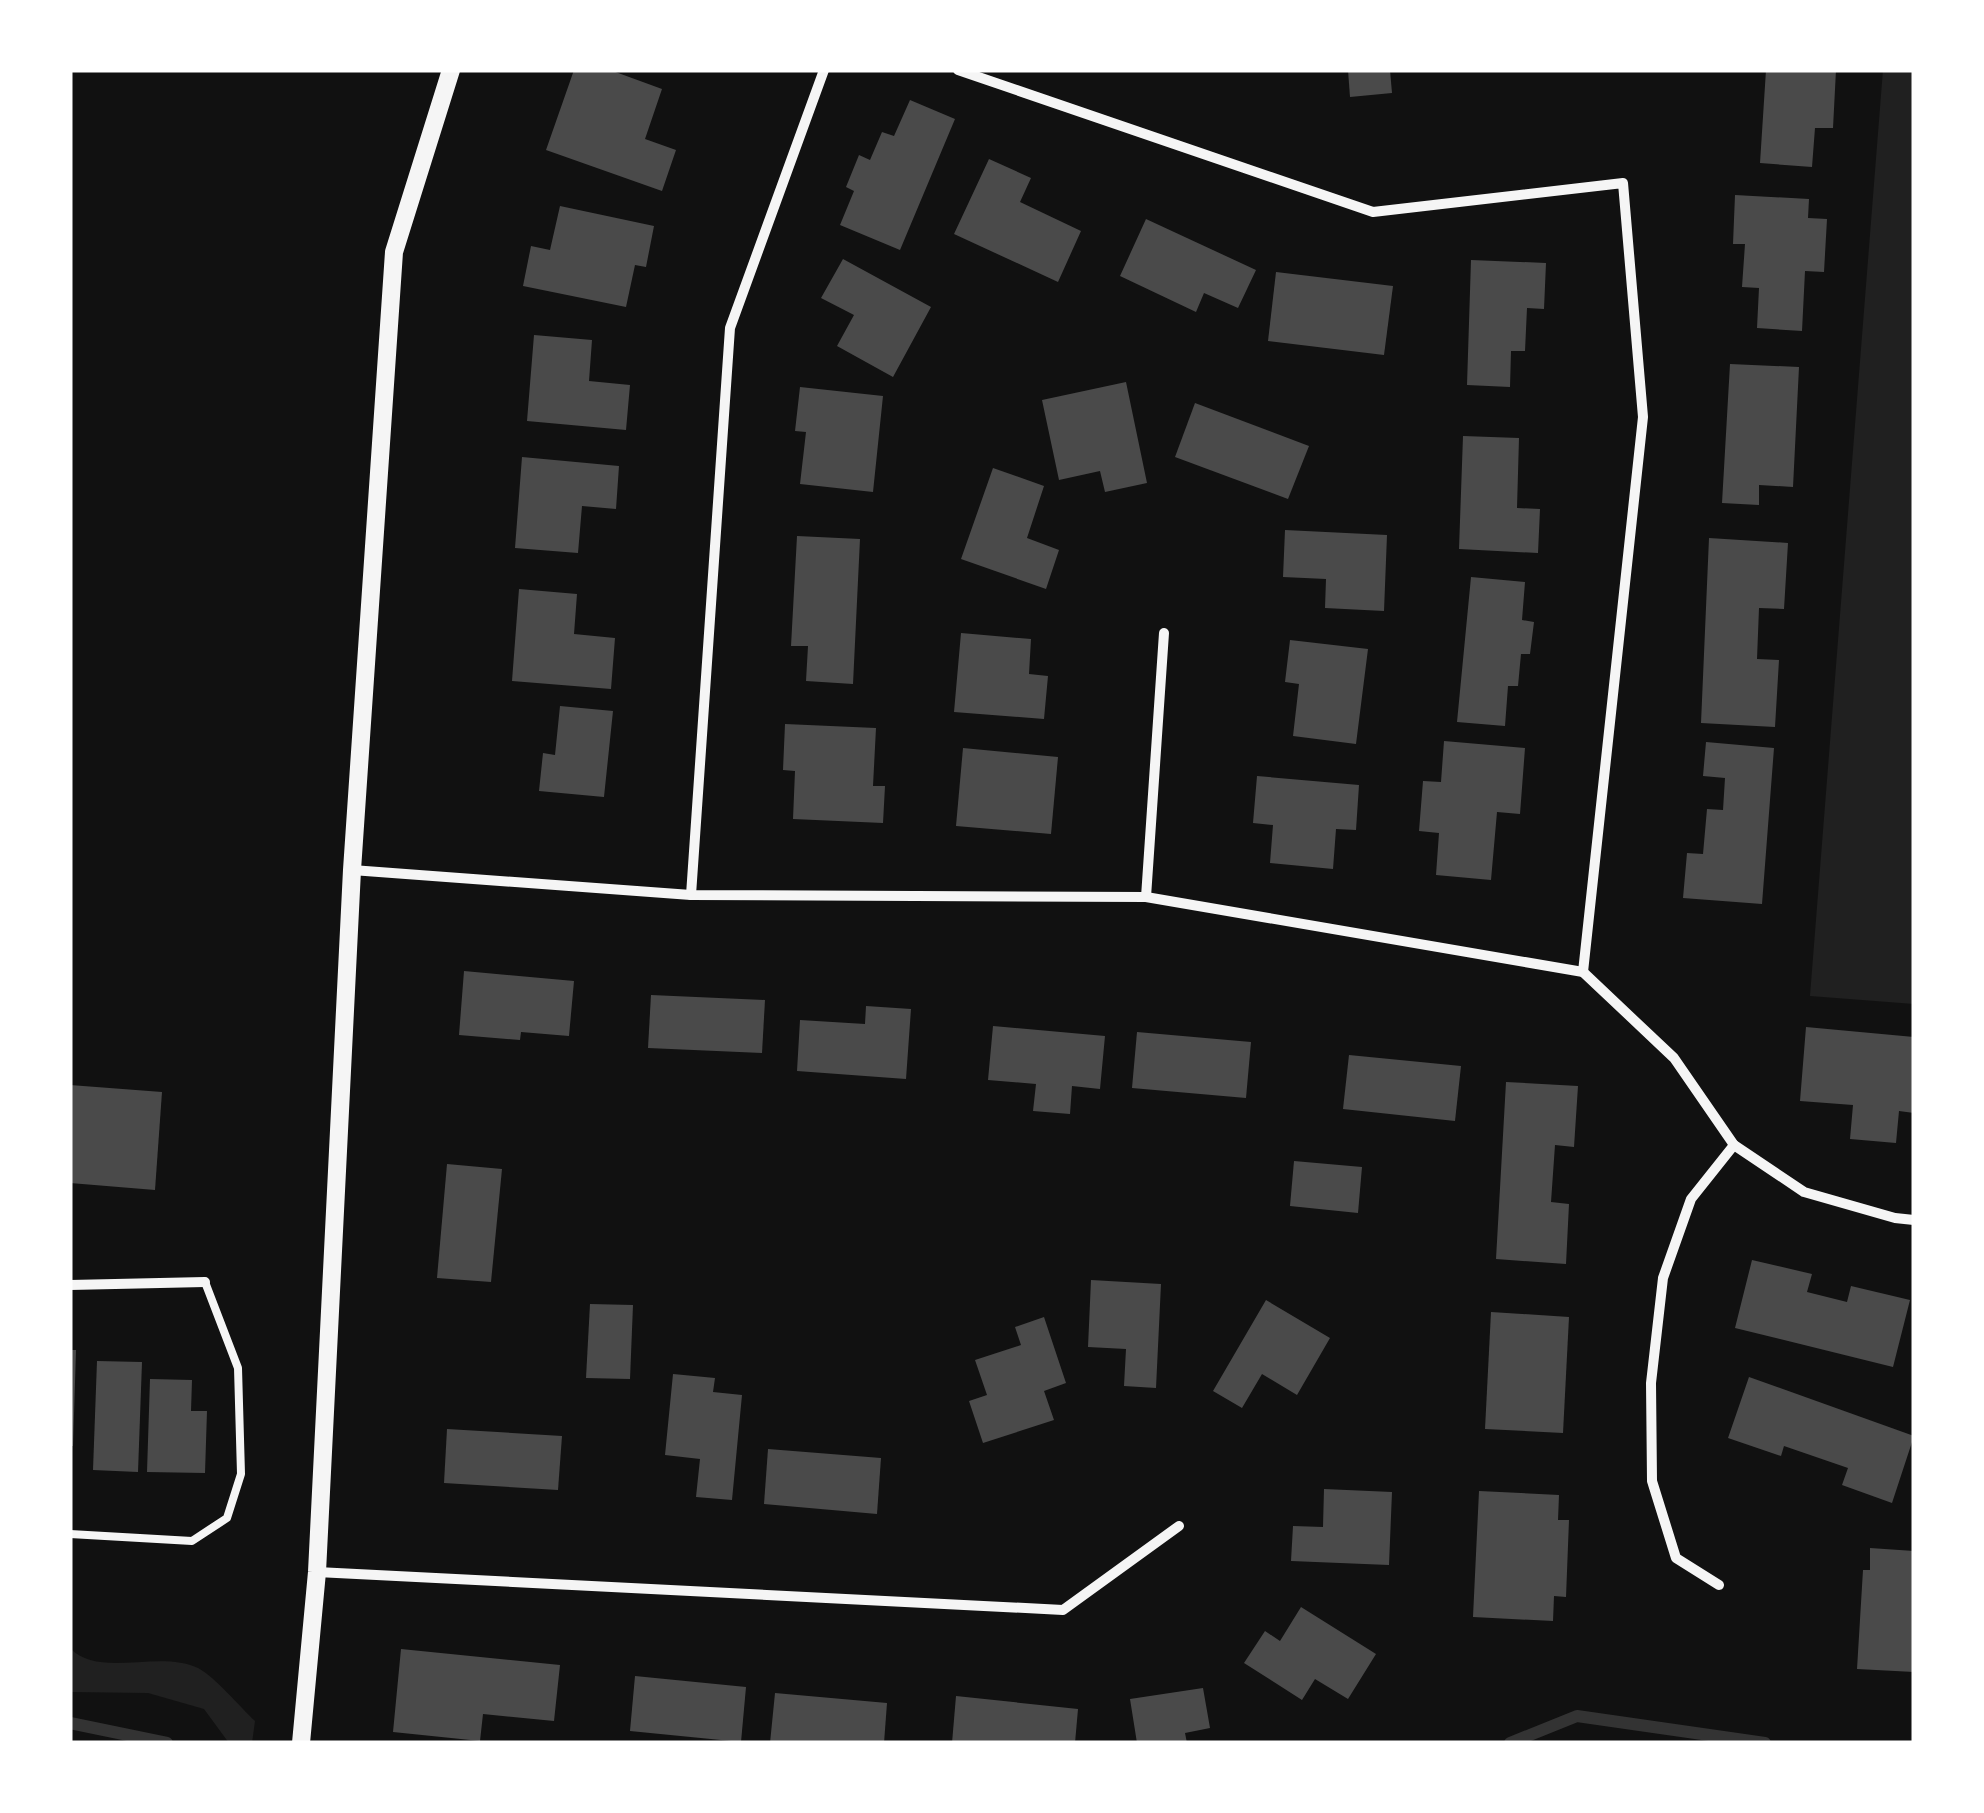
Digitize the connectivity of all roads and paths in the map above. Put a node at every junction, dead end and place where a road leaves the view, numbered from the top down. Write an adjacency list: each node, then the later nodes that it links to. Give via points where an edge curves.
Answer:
1 (451, 70): 5 (street, via 394,252)
2 (824, 70): 6 (street, via 730,328)
3 (958, 70): 8 (street, via 1373,212 1623,183 1643,418)
4 (1164, 633): 7 (street)
5 (352, 870): 6 (street); 15 (street)
6 (691, 894): 7 (street)
7 (1146, 897): 8 (street)
8 (1584, 972): 9 (street, via 1674,1058)
9 (1734, 1145): 10 (street, via 1804,1192); 16 (street, via 1691,1199 1663,1278 1652,1383 1652,1482 1676,1558)
10 (1914, 1220)
11 (206, 1282): 12 (street); 14 (lane, via 238,1368 241,1474 227,1518 192,1541)
12 (70, 1285)
13 (1179, 1526): 15 (street, via 1062,1610)
14 (70, 1534)
15 (317, 1572): 17 (street)
16 (1719, 1584)
17 (301, 1743)

